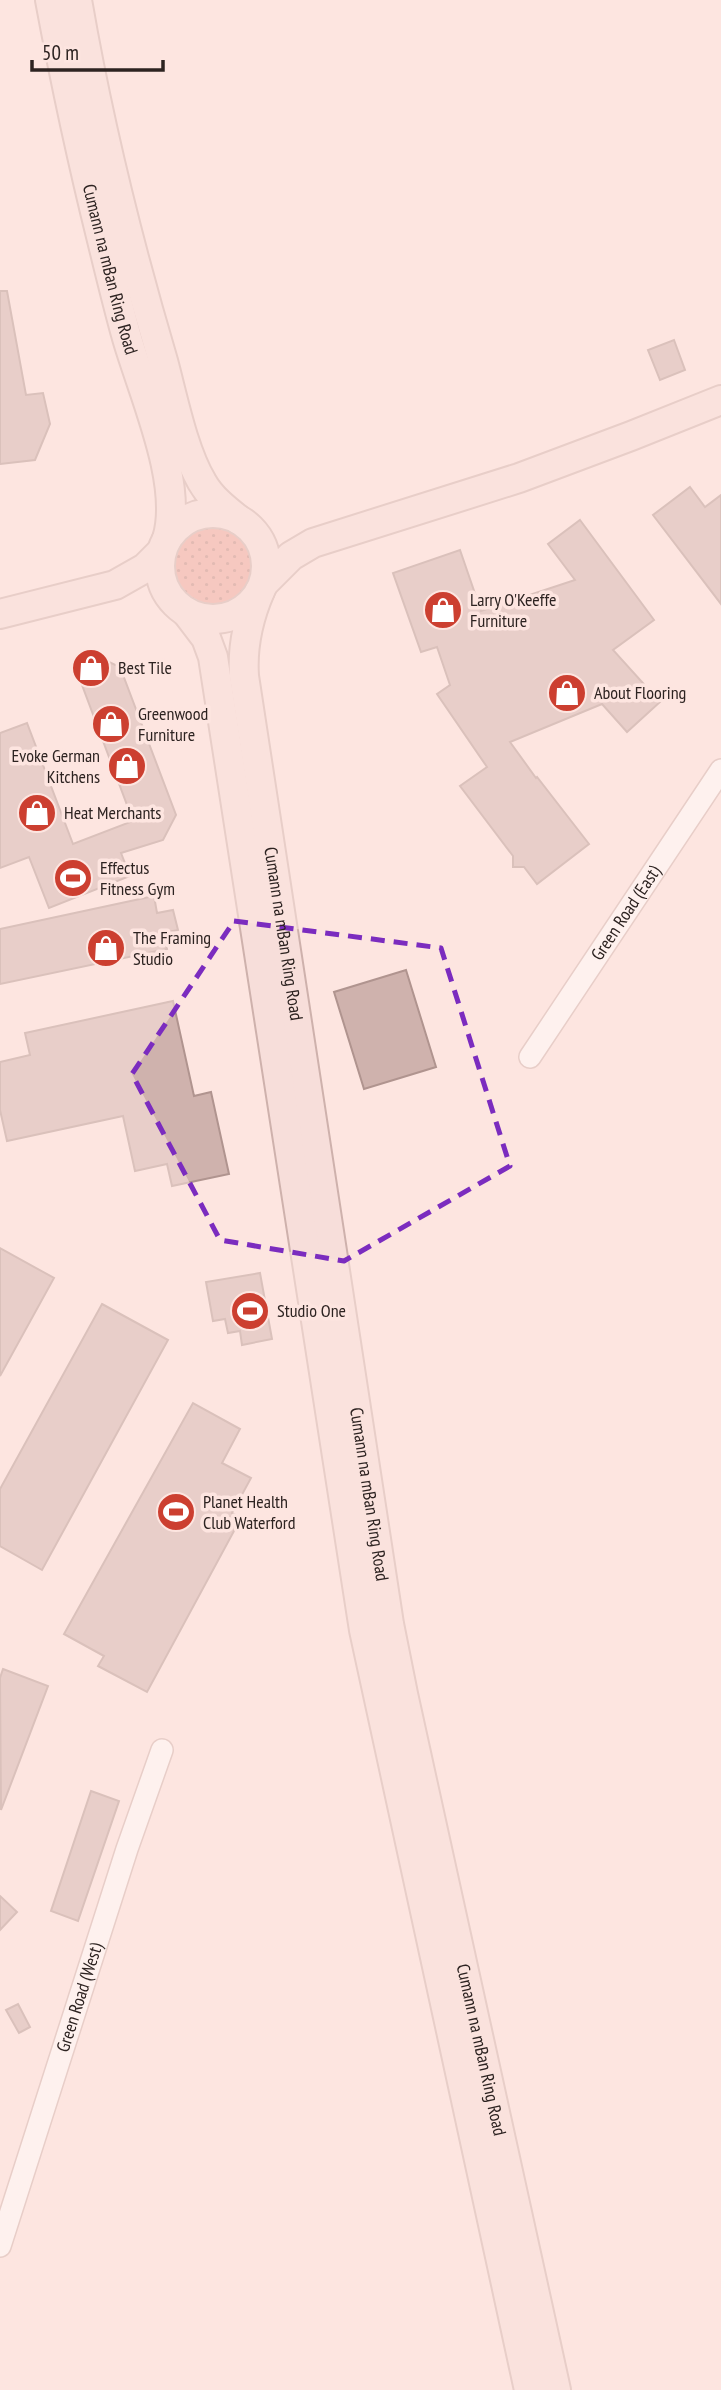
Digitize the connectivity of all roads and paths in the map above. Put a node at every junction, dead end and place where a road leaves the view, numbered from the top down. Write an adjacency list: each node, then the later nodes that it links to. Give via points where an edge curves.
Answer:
1 (50, 0): 6 (main road, Cumann na mBan Ring Road, via 105,253 172,493 172,517)
2 (77, 0): 4 (main road, Cumann na mBan Ring Road, via 142,292 182,429 202,483)
3 (721, 400): 5 (main road, via 443,504)
4 (242, 522): 5 (main road, via 281,539); 6 (main road, via 217,513 197,515 179,524); 8 (main road, via 258,537 265,554)
5 (324, 539): 8 (main road, via 297,552)
6 (164, 546): 7 (main road, via 145,568); 9 (main road, via 161,578 167,595)
7 (114, 585): 9 (main road, via 148,591); 10 (main road)
8 (262, 587): 9 (main road, via 248,606 233,616 205,619); 16 (main road, Cumann na mBan Ring Road, via 248,628 244,676 389,1624)
9 (180, 607): 15 (main road, Cumann na mBan Ring Road, via 206,638 213,657 363,1630)
10 (0, 614)
11 (721, 770): 12 (street, Green Road (East))
12 (530, 1057)
13 (162, 1750): 14 (street, Green Road (West))
14 (0, 2246)
15 (528, 2390)
16 (556, 2390)

